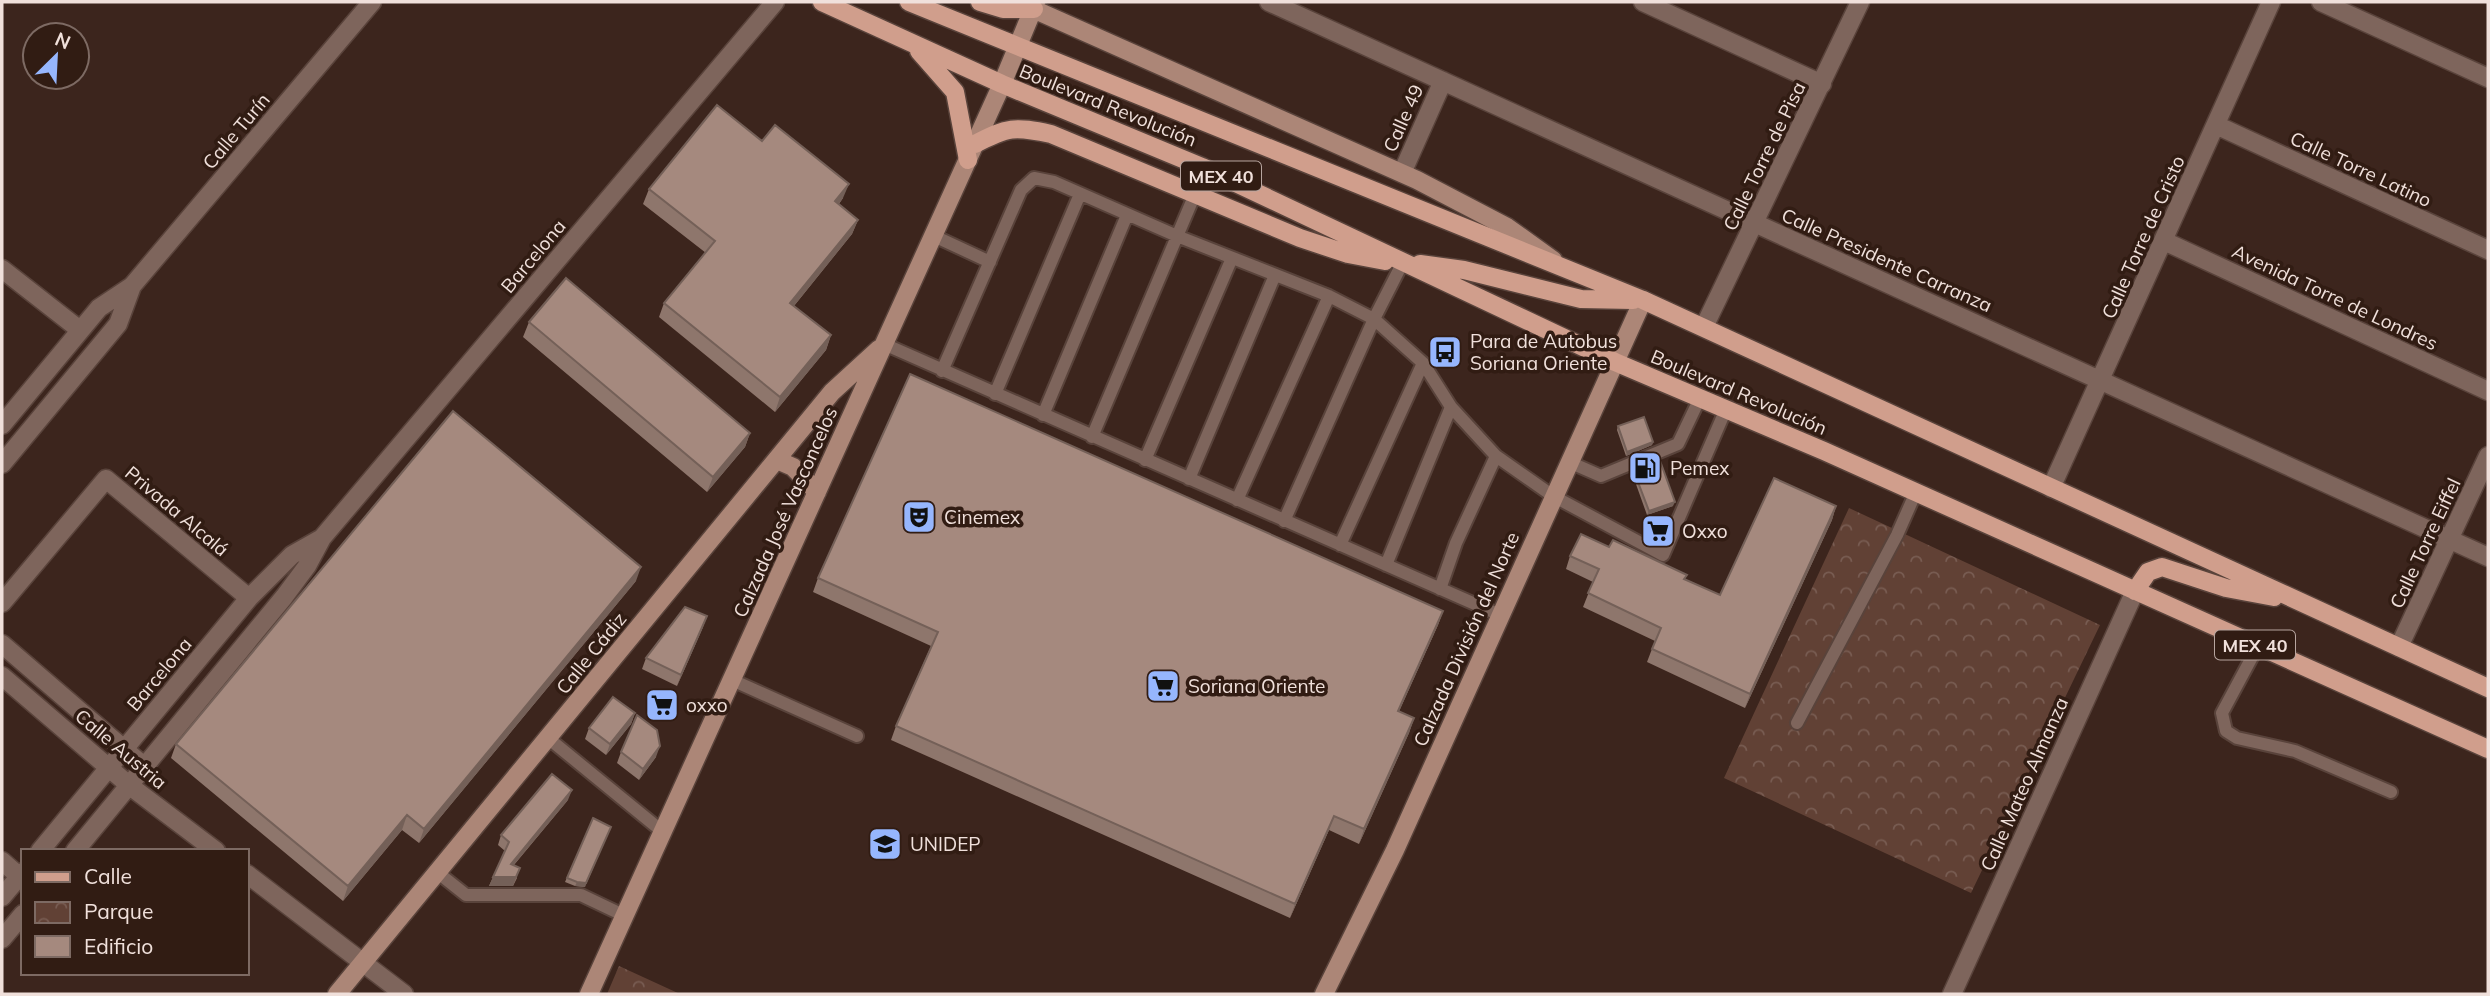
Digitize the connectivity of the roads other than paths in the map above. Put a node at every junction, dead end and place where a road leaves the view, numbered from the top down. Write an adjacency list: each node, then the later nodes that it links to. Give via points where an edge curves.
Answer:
1 (372, 2): 36 (street, Calle Turín)
2 (775, 2): 68 (street, Barcelona)
3 (822, 2): 13 (main road, Boulevard Revolución / MEX 40)
4 (909, 2): 14 (main road, MEX 40)
5 (980, 2): 12 (main road, via 1003,9)
6 (1055, 2): 12 (main road)
7 (1269, 2): 16 (street, Calle Presidente Carranza)
8 (1643, 2): 18 (street)
9 (1860, 2): 18 (street, Calle Torre de Pisa)
10 (2271, 2): 19 (street, Calle Torre de Cristo)
11 (2321, 2): 15 (street)
12 (1029, 4): 14 (main road, Calzada José Vasconcelos); 21 (main road)
13 (909, 42): 17 (main road, Boulevard Revolución / MEX 40); 20 (main road, via 955,92)
14 (1019, 47): 17 (main road, Calzada José Vasconcelos); 33 (main road, MEX 40)
15 (2488, 78)
16 (1443, 81): 21 (street, Calle 49); 25 (street, Calle Presidente Carranza)
17 (1002, 84): 20 (main road, Calzada José Vasconcelos); 32 (main road, Boulevard Revolución / MEX 40, via 1191,162)
18 (1822, 84): 25 (street, Calle Torre de Pisa)
19 (2216, 125): 28 (street, Calle Torre de Cristo); 29 (street, Calle Torre Latino)
20 (972, 152): 23 (main road, via 1005,129 1026,129 1051,134); 26 (main road, Calzada José Vasconcelos)
21 (1402, 173): 33 (main road, via 1507,227)
22 (1080, 194): 24 (lane); 31 (lane, via 1045,179 1027,182); 48 (lane)
23 (1195, 194): 27 (lane); 32 (main road, via 1348,254)
24 (1127, 215): 27 (lane); 52 (lane)
25 (1754, 223): 40 (street, Calle Torre de Pisa); 46 (street, Calle Presidente Carranza)
26 (934, 236): 31 (lane); 42 (main road, Calzada José Vasconcelos)
27 (1177, 236): 30 (lane); 54 (lane)
28 (2164, 241): 46 (street, Calle Torre de Cristo); 47 (street, Avenida Torre de Londres)
29 (2488, 250)
30 (1232, 258): 35 (lane); 58 (lane)
31 (990, 262): 45 (lane)
32 (1403, 262): 38 (main road, via 1464,270 1581,299); 39 (lane); 43 (main road, Boulevard Revolución / MEX 40)
33 (1563, 267): 38 (main road, MEX 40)
34 (2, 268): 41 (street)
35 (1275, 275): 37 (lane); 61 (lane)
36 (132, 286): 41 (street, Calle Turín, via 99,307); 60 (street, Calle Turín, via 118,324)
37 (1329, 296): 39 (lane); 66 (lane)
38 (1643, 300): 40 (main road, MEX 40); 43 (main road, Calzada División del Norte)
39 (1374, 319): 44 (lane); 67 (lane)
40 (1704, 327): 62 (main road, MEX 40)
41 (80, 330): 53 (street, Calle Turín)
42 (884, 344): 45 (lane); 57 (main road, Calle Cádiz, via 832,392); 63 (main road, Calzada José Vasconcelos)
43 (1615, 362): 49 (main road, Boulevard Revolución / MEX 40); 59 (main road, Calzada División del Norte)
44 (1423, 363): 50 (lane); 70 (lane)
45 (942, 371): 48 (lane)
46 (2102, 381): 62 (street, Calle Torre de Cristo); 69 (street, Calle Presidente Carranza)
47 (2488, 391)
48 (995, 394): 52 (lane)
49 (1700, 398): 51 (main road, Boulevard Revolución / MEX 40); 59 (lane, via 1678,444 1601,476)
50 (1451, 407): 55 (lane); 72 (lane)
51 (1726, 409): 64 (main road, Boulevard Revolución / MEX 40); 65 (lane, via 1663,555)
52 (1043, 415): 54 (lane)
53 (2, 425)
54 (1092, 437): 58 (lane)
55 (1496, 456): 65 (lane); 73 (lane)
56 (2488, 456): 69 (street, Calle Torre Eiffel)
57 (776, 460): 63 (main road, via 793,467); 87 (main road, Calle Cádiz)
58 (1144, 460): 61 (lane)
59 (1569, 462): 65 (main road, Calzada División del Norte)
60 (2, 464)
61 (1189, 479): 66 (lane)
62 (2051, 488): 76 (main road, MEX 40)
63 (817, 492): 83 (main road, Calzada José Vasconcelos)
64 (1916, 492): 74 (main road, Boulevard Revolución / MEX 40); 85 (lane)
65 (1553, 496): 78 (main road, Calzada División del Norte)
66 (1237, 500): 67 (lane)
67 (1284, 521): 70 (lane)
68 (322, 538): 75 (street, Barcelona, via 292,555); 90 (street, Barcelona, via 292,587)
69 (2450, 539): 71 (street, Calle Presidente Carranza); 81 (street, Calle Torre Eiffel)
70 (1340, 545): 72 (lane)
71 (2488, 557)
72 (1386, 565): 73 (lane)
73 (1440, 589): 78 (lane)
74 (2135, 591): 76 (main road, via 2148,572 2162,567 2226,588); 80 (main road, Boulevard Revolución / MEX 40); 111 (street, Calle Mateo Almanza)
75 (248, 598): 77 (street, Privada Alcalá, via 106,479); 88 (street, Barcelona)
76 (2295, 600): 81 (main road, MEX 40)
77 (2, 603)
78 (1500, 615): 110 (main road, Calzada División del Norte, via 1395,850)
79 (2, 644): 88 (street, Calle Austria)
80 (2258, 646): 89 (main road, Boulevard Revolución / MEX 40); 93 (lane, via 2222,713 2226,731 2295,751)
81 (2399, 648): 84 (main road, MEX 40)
82 (2, 676): 91 (street, Calle Austria)
83 (732, 680): 86 (lane); 94 (main road, Calzada José Vasconcelos)
84 (2488, 688)
85 (1797, 723)
86 (857, 736)
87 (548, 738): 94 (lane); 99 (main road, Calle Cádiz)
88 (124, 749): 90 (street, Calle Austria); 91 (street, Barcelona)
89 (2488, 749)
90 (145, 767): 92 (street, Barcelona)
91 (109, 768): 92 (street, Calle Austria); 95 (street, Barcelona)
92 (130, 786): 96 (street, Barcelona); 97 (street, Calle Austria)
93 (2391, 792)
94 (663, 832): 104 (main road, Calzada José Vasconcelos)
95 (42, 849)
96 (77, 849)
97 (213, 849)
98 (2, 861): 100 (street)
99 (438, 873): 104 (lane, via 466,895 581,894); 106 (main road, Calle Cádiz)
100 (21, 874): 102 (street)
101 (248, 875): 106 (street)
102 (2, 897)
103 (21, 916): 105 (street)
104 (625, 916): 109 (main road, Calzada José Vasconcelos)
105 (2, 939)
106 (363, 962): 107 (main road, Calle Cádiz); 108 (street)
107 (337, 994)
108 (404, 994)
109 (589, 994)
110 (1324, 994)
111 (1952, 994)

